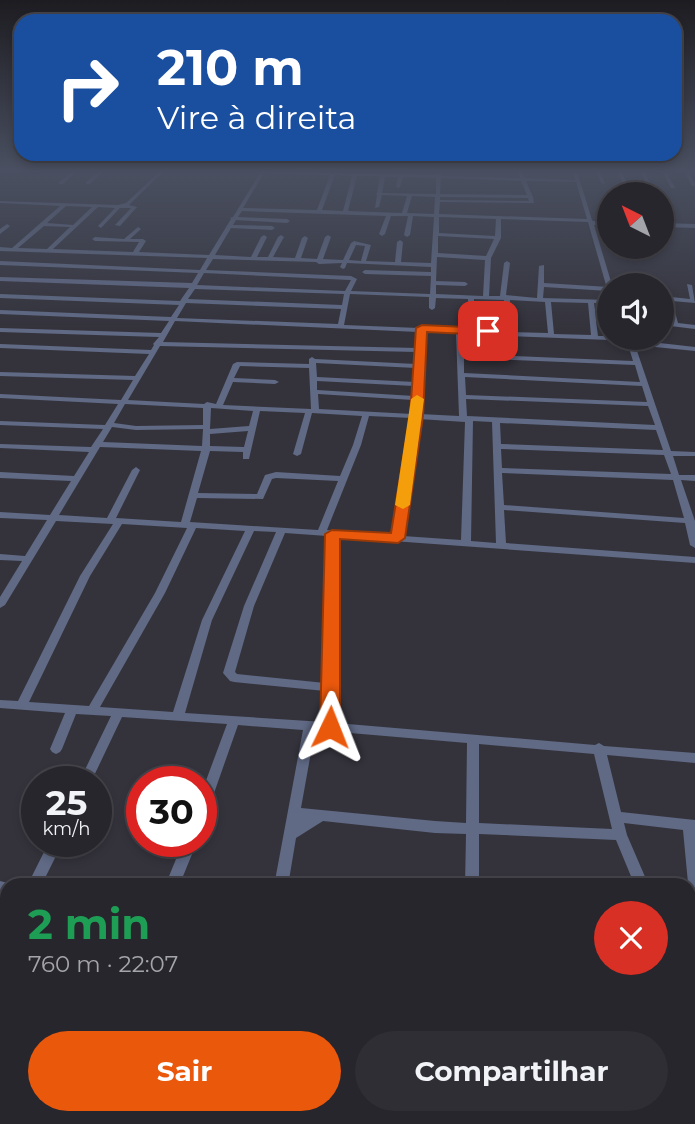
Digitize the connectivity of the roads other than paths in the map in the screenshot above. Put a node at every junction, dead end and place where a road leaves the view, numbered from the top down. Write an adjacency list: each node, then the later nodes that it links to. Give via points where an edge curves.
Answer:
1 (76, 223): 13 (street)
2 (106, 223): 26 (street)
3 (230, 223): 35 (street)
4 (241, 223): 15 (street)
5 (386, 223): 18 (street)
6 (409, 223): 20 (street)
7 (437, 223): 19 (street)
8 (499, 223): 25 (street)
9 (591, 223): 52 (street)
10 (43, 224): 13 (street); 30 (street)
11 (674, 225): 14 (street)
12 (7, 226): 17 (street)
13 (73, 226): 31 (street)
14 (695, 226)
15 (272, 228)
16 (138, 229): 27 (street)
17 (0, 232)
18 (382, 234)
19 (436, 234): 25 (street); 34 (street)
20 (407, 235)
21 (264, 237): 37 (street)
22 (281, 237): 38 (street)
23 (305, 237): 39 (street)
24 (328, 237): 41 (street)
25 (498, 238): 36 (street)
26 (95, 239): 27 (street); 32 (street)
27 (126, 240): 33 (street, via 144,242)
28 (400, 242): 47 (street)
29 (0, 249): 30 (street)
30 (13, 250): 31 (street)
31 (48, 251): 32 (street)
32 (84, 252): 33 (street)
33 (135, 254): 35 (street)
34 (435, 255): 36 (street); 48 (street)
35 (209, 257): 37 (street); 50 (street)
36 (488, 258): 71 (street)
37 (253, 259): 38 (street)
38 (269, 260): 39 (street)
39 (295, 261): 40 (street); 54 (street)
40 (307, 262): 41 (street); 55 (street)
41 (318, 262): 42 (street)
42 (327, 262): 44 (street); 56 (street)
43 (0, 263): 50 (street)
44 (345, 263): 45 (street); 45 (street, via 356,243 368,245); 57 (street)
45 (363, 263): 47 (street)
46 (507, 263): 72 (street)
47 (398, 264): 48 (street)
48 (435, 265): 53 (street)
49 (542, 266): 62 (street)
50 (200, 272): 54 (street); 64 (street)
51 (365, 272): 53 (street)
52 (605, 273)
53 (434, 274): 60 (street)
54 (283, 276): 55 (street)
55 (302, 276): 56 (street)
56 (321, 276): 57 (street)
57 (339, 277): 66 (street, via 354,279)
58 (0, 279): 64 (street)
59 (397, 280): 67 (street)
60 (434, 283): 61 (street); 68 (street)
61 (465, 284)
62 (541, 285): 65 (street); 73 (street)
63 (689, 285): 75 (street)
64 (193, 286): 66 (street); 76 (street)
65 (597, 287)
66 (347, 292): 67 (street); 79 (street)
67 (391, 292): 68 (street)
68 (434, 294): 70 (street); 80 (street)
69 (0, 296): 76 (street)
70 (471, 296): 71 (street); 92 (street)
71 (486, 296): 72 (street)
72 (505, 297): 73 (street); 94 (street)
73 (544, 299): 77 (street); 96 (street)
74 (674, 299): 75 (street)
75 (694, 300)
76 (182, 302): 79 (street); 83 (street)
77 (591, 302): 78 (street); 84 (street)
78 (597, 302)
79 (344, 307): 87 (street)
80 (432, 308)
81 (0, 312): 82 (street)
82 (75, 315): 83 (street); 93 (street)
83 (172, 319): 87 (street); 95 (street)
84 (593, 319): 85 (street); 97 (street)
85 (597, 319)
86 (675, 324): 88 (street)
87 (341, 325): 89 (street)
88 (695, 327)
89 (422, 328): 91 (street); 104 (street)
90 (0, 330): 93 (street)
91 (459, 330): 92 (street); 107 (street)
92 (471, 330): 94 (street)
93 (58, 331): 95 (street)
94 (505, 332): 96 (street)
95 (161, 335): 98 (street)
96 (551, 335): 97 (street)
97 (595, 337)
98 (156, 344): 102 (street); 106 (street)
99 (0, 346): 101 (street)
100 (674, 346): 103 (street)
101 (45, 347): 106 (street); 108 (street)
102 (312, 347): 104 (street); 109 (street)
103 (695, 349)
104 (420, 350): 111 (street)
105 (633, 350): 110 (street)
106 (152, 352): 114 (street)
107 (461, 356): 110 (street); 113 (street)
108 (36, 359)
109 (312, 363): 111 (street); 115 (street); 116 (street, via 237,364)
110 (637, 363): 120 (street)
111 (419, 366): 119 (street)
112 (0, 374): 114 (street)
113 (462, 375): 120 (street); 124 (street)
114 (136, 378): 126 (street)
115 (315, 379): 118 (street); 121 (street)
116 (230, 380): 117 (street); 129 (street)
117 (275, 382)
118 (358, 382): 119 (street); 122 (street)
119 (418, 384): 125 (street)
120 (644, 384): 128 (street)
121 (316, 392): 122 (street); 131 (street)
122 (356, 394): 125 (street)
123 (0, 396): 126 (street)
124 (462, 397): 128 (street); 134 (street)
125 (417, 398): 133 (street)
126 (123, 399): 127 (street); 137 (street)
127 (207, 404): 129 (street); 140 (street)
128 (650, 404): 139 (street)
129 (219, 405): 130 (street)
130 (257, 408): 131 (street); 138 (street)
131 (312, 411): 132 (street); 146 (street)
132 (366, 414): 133 (street); 154 (street)
133 (416, 416): 134 (street); 166 (street)
134 (466, 420): 135 (street); 168 (street)
135 (496, 422): 139 (street); 142 (street)
136 (0, 423): 137 (street)
137 (107, 426): 140 (street); 143 (street)
138 (252, 428): 140 (street); 144 (street, via 247,453)
139 (659, 428): 145 (street)
140 (207, 430): 144 (street)
141 (0, 446): 143 (street)
142 (498, 446): 145 (street); 149 (street)
143 (96, 447): 144 (street); 153 (street)
144 (206, 449): 155 (street)
145 (668, 452): 147 (street); 151 (street)
146 (297, 454)
147 (695, 454)
148 (136, 470): 160 (street)
149 (499, 470): 151 (street); 157 (street)
150 (0, 475): 153 (street)
151 (676, 477): 152 (street); 156 (street)
152 (695, 478)
153 (76, 479): 159 (street)
154 (342, 479): 155 (street, via 276,475 268,478 260,498); 165 (street)
155 (193, 495): 162 (street)
156 (690, 504): 161 (street)
157 (501, 506): 161 (street); 169 (street)
158 (0, 515): 159 (street)
159 (54, 517): 160 (street); 171 (street)
160 (115, 521): 162 (street); 176 (street)
161 (690, 521): 167 (street)
162 (188, 525): 163 (street); 178 (street, via 160,593)
163 (251, 528): 164 (street); 180 (street, via 207,620)
164 (282, 530): 165 (street); 174 (street, via 249,606 229,673 234,678)
165 (326, 534): 166 (street); 174 (street)
166 (398, 538): 168 (street)
167 (694, 539)
168 (466, 543): 169 (street)
169 (502, 546): 172 (street)
170 (0, 557): 171 (street)
171 (28, 559): 173 (street)
172 (695, 559)
173 (1, 600)
174 (332, 688): 183 (street)
175 (0, 704): 176 (street)
176 (22, 704): 177 (street)
177 (73, 708): 178 (street); 186 (street)
178 (92, 709): 179 (street)
179 (119, 712): 180 (street); 188 (street)
180 (178, 716): 181 (street)
181 (234, 720): 182 (street); 189 (street)
182 (310, 725): 183 (street); 190 (street)
183 (330, 727): 184 (street)
184 (473, 738): 185 (street); 194 (street)
185 (599, 748): 187 (street); 192 (street)
186 (56, 749)
187 (695, 758)
188 (93, 766)
189 (217, 774)
190 (293, 813): 191 (street); 195 (street)
191 (321, 816): 194 (street); 195 (street)
192 (616, 817): 193 (street); 196 (street)
193 (692, 826): 204 (street)
194 (472, 827): 196 (street); 202 (street)
195 (290, 835): 201 (street)
196 (620, 835): 203 (street)
197 (48, 857): 199 (street)
198 (184, 857): 200 (street)
199 (38, 878)
200 (175, 878)
201 (282, 878)
202 (472, 878)
203 (639, 878)
204 (695, 878)

